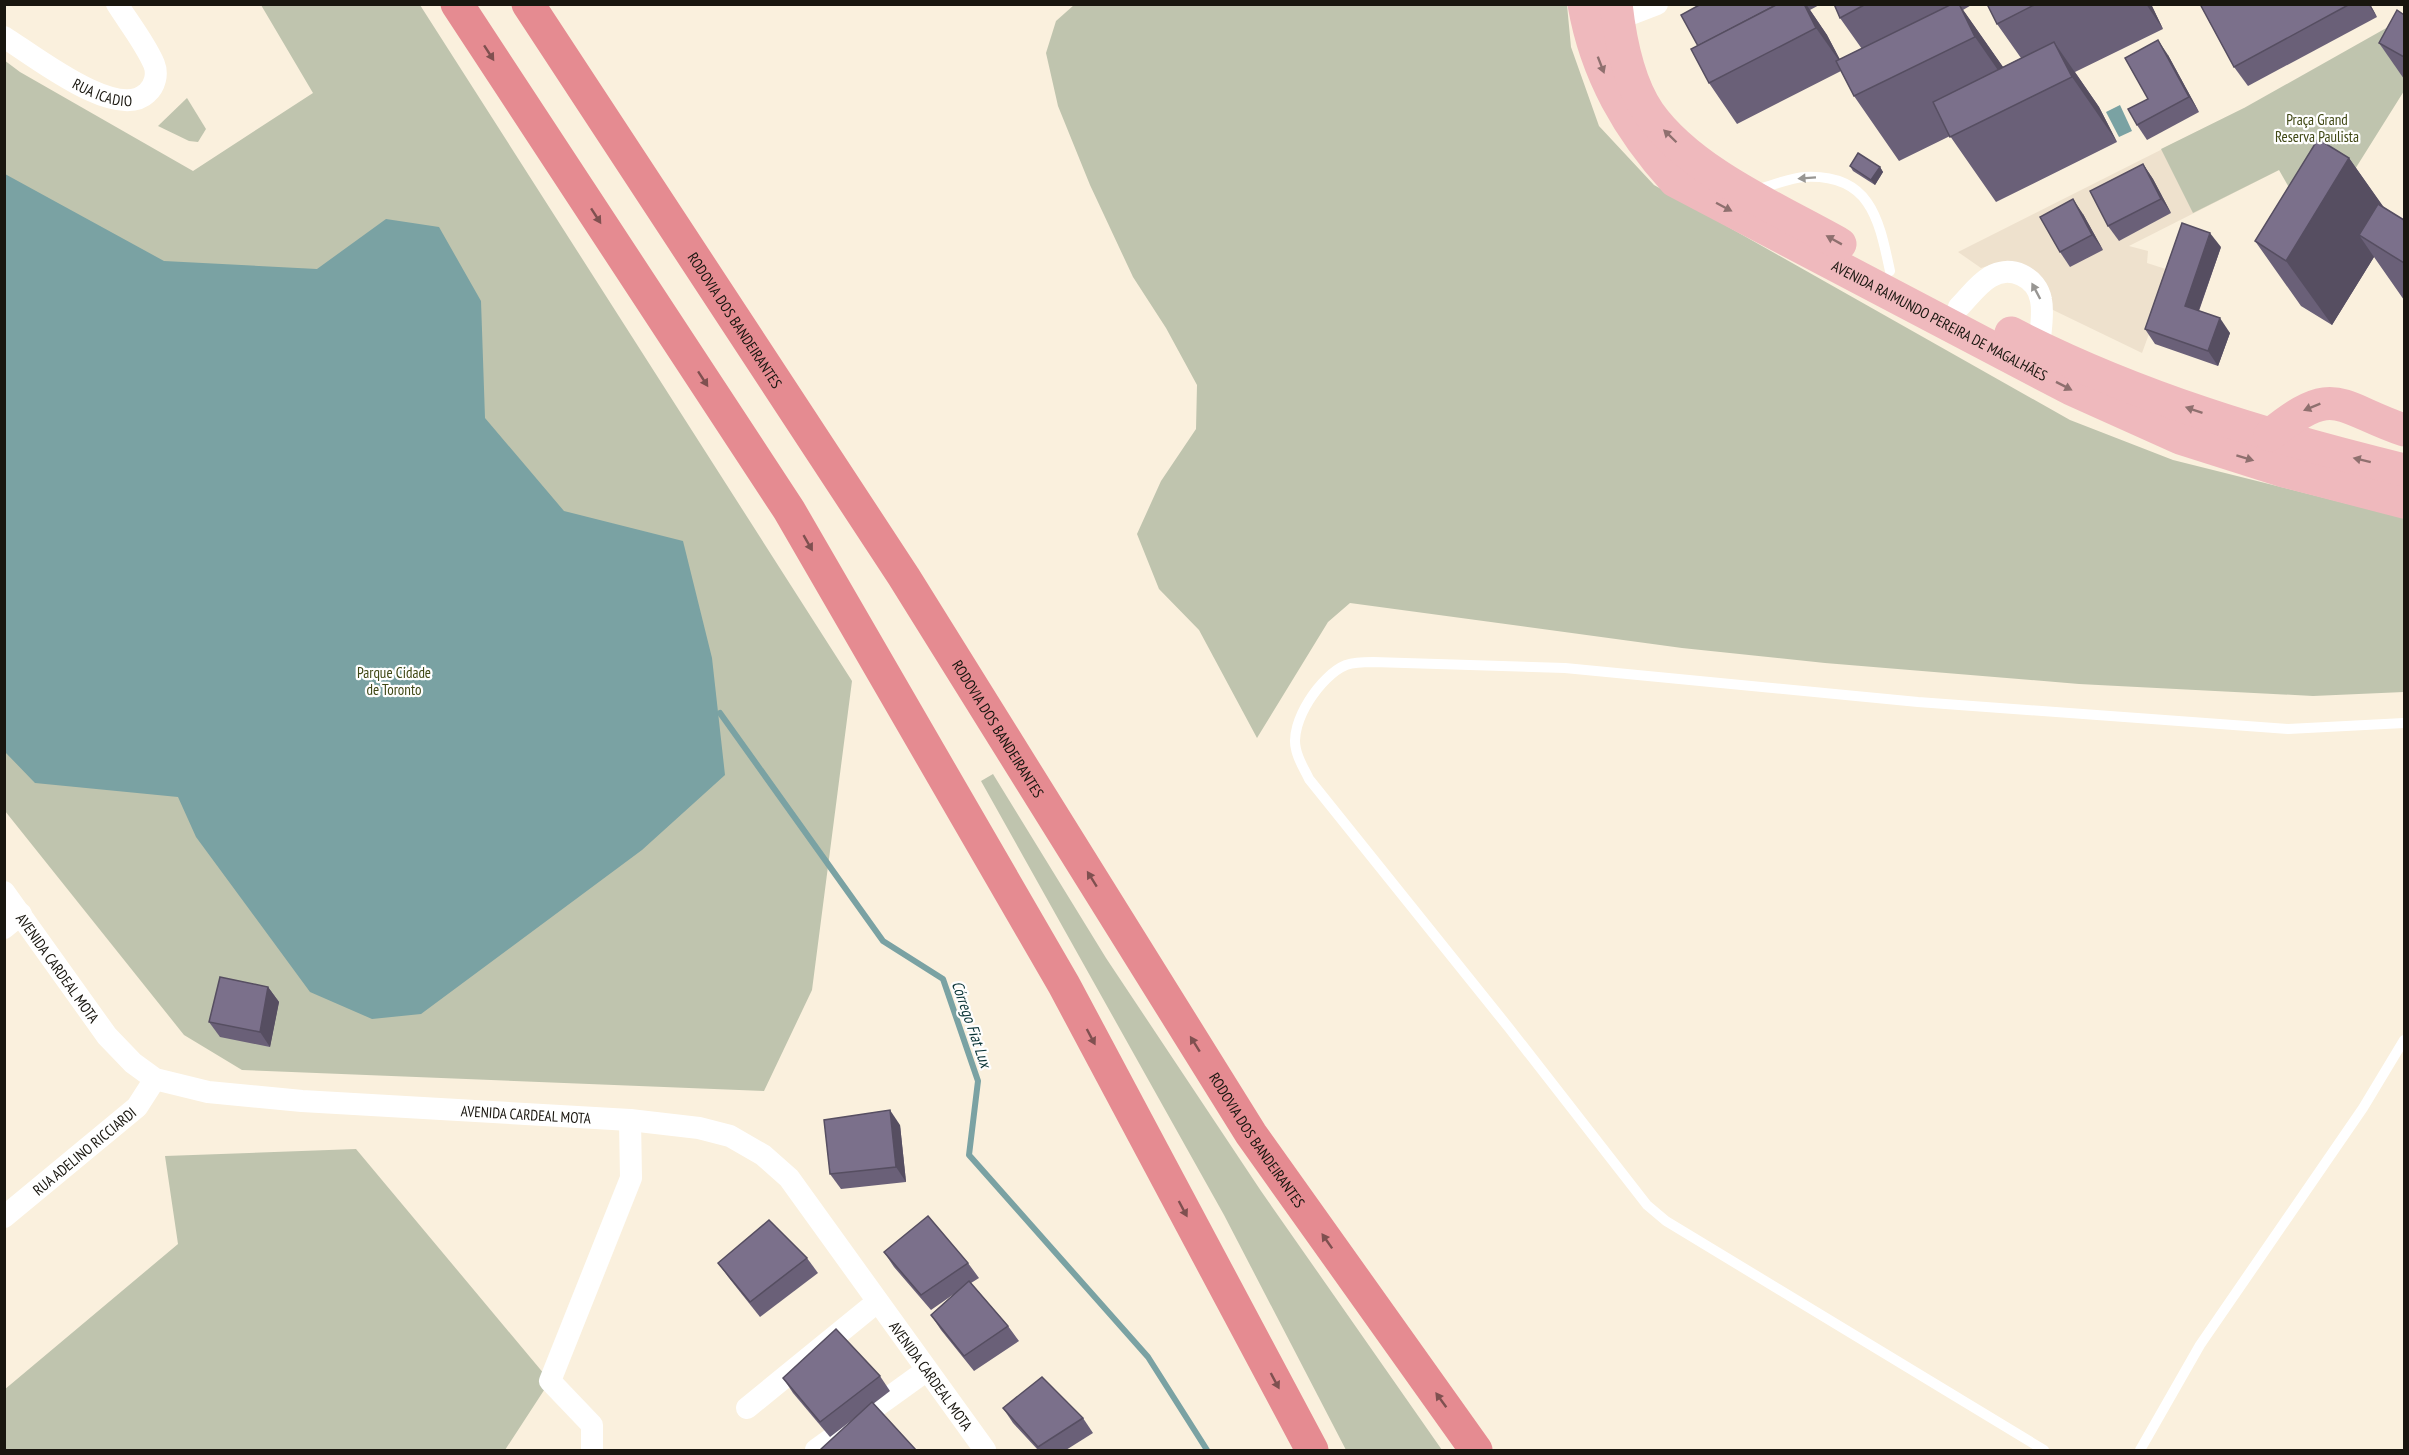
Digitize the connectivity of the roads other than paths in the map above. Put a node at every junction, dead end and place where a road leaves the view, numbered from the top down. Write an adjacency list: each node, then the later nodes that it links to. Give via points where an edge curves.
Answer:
1 (117, 4): 6 (street, RUA ICADIO, via 154,65 153,88 143,97 127,101 92,92)
2 (457, 4): 31 (highway, one-way to 31, via 789,510 1064,985)
3 (528, 4): 27 (highway, RODOVIA DOS BANDEIRANTES, one-way to 3, via 1251,1134 904,577)
4 (1657, 4): 5 (street)
5 (1607, 8): 7 (main road, AVENIDA RAIMUNDO PEREIRA DE MAGALHÃES, one-way to 5, via 1703,164 1669,136 1648,111); 14 (main road, AVENIDA RAIMUNDO PEREIRA DE MAGALHÃES, one-way to 14, via 1595,50 1623,115 1675,181 2071,389 2180,438 2284,471)
6 (4, 38)
7 (1748, 192): 8 (main road, AVENIDA RAIMUNDO PEREIRA DE MAGALHÃES, one-way to 7); 8 (lane, one-way to 7, via 1876,214 1868,201 1843,183 1803,177)
8 (1890, 272): 9 (main road, AVENIDA RAIMUNDO PEREIRA DE MAGALHÃES)
9 (1959, 307): 10 (main road, AVENIDA RAIMUNDO PEREIRA DE MAGALHÃES); 10 (street, one-way to 9, via 2042,302 2026,276 2008,272 1990,276)
10 (2040, 348): 13 (main road, AVENIDA RAIMUNDO PEREIRA DE MAGALHÃES, one-way to 10, via 2150,394)
11 (2362, 411): 12 (main road); 13 (main road, one-way to 13, via 2321,403 2297,413); 14 (main road, via 2336,426)
12 (2404, 430)
13 (2270, 435): 14 (main road, AVENIDA RAIMUNDO PEREIRA DE MAGALHÃES)
14 (2322, 464): 15 (main road, AVENIDA RAIMUNDO PEREIRA DE MAGALHÃES, one-way to 14); 16 (main road, AVENIDA RAIMUNDO PEREIRA DE MAGALHÃES)
15 (2404, 470)
16 (2404, 502)
17 (2404, 723): 32 (lane, via 2288,729 1896,701 1565,668 1373,662 1344,666 1328,677 1301,714 1296,749 1309,779 1647,1204 1666,1221)
18 (4, 892): 19 (street, AVENIDA CARDEAL MOTA)
19 (13, 921): 21 (street, AVENIDA CARDEAL MOTA, via 107,1035 133,1063)
20 (2404, 1040): 33 (lane, via 2363,1108 2200,1345)
21 (155, 1079): 22 (street, AVENIDA CARDEAL MOTA, via 208,1092 302,1101); 23 (street, RUA ADELINO RICCIARDI, via 137,1107)
22 (630, 1120): 24 (street, AVENIDA CARDEAL MOTA, via 699,1128 730,1136 763,1155 789,1178); 28 (street, via 631,1178 550,1381 592,1425)
23 (4, 1218)
24 (877, 1302): 25 (street, AVENIDA CARDEAL MOTA); 26 (street)
25 (927, 1370): 29 (street); 30 (street, AVENIDA CARDEAL MOTA)
26 (747, 1408)
27 (1477, 1449)
28 (592, 1450)
29 (816, 1450)
30 (986, 1450)
31 (1312, 1450)
32 (2044, 1450)
33 (2140, 1450)

